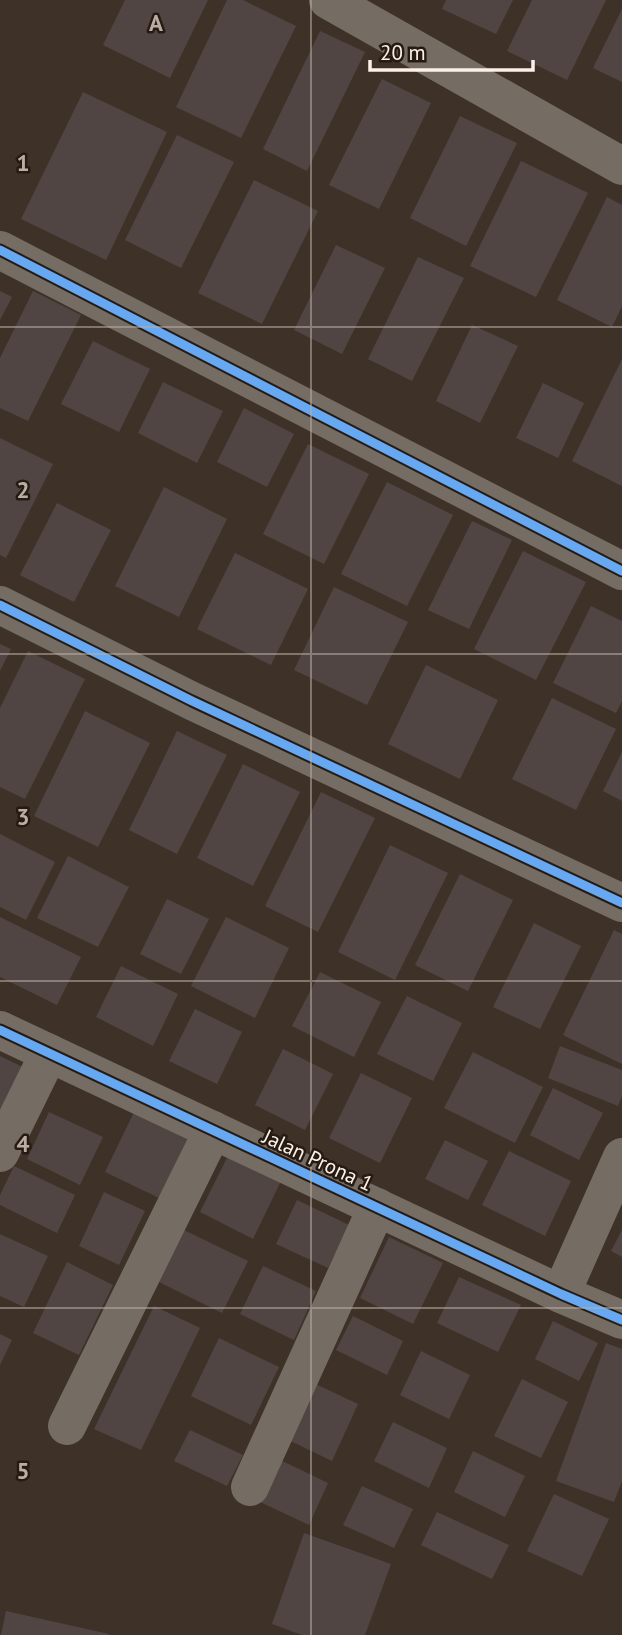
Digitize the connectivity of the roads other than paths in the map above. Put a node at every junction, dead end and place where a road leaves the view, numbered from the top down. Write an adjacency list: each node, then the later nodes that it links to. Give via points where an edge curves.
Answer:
1 (328, 0): 2 (street)
2 (622, 166)
3 (0, 250): 4 (street)
4 (622, 571)
5 (0, 605): 6 (street, via 192,701)
6 (622, 903)
7 (0, 1030): 8 (street, Jalan Prona 1)
8 (49, 1054): 9 (street, Jalan Prona 1); 10 (street)
9 (213, 1130): 12 (street, Jalan Prona 1); 15 (street)
10 (0, 1153)
11 (622, 1157): 13 (street)
12 (377, 1207): 13 (street, Jalan Prona 1); 16 (street)
13 (561, 1294): 14 (street, Jalan Prona 1)
14 (622, 1320)
15 (67, 1426)
16 (250, 1487)

